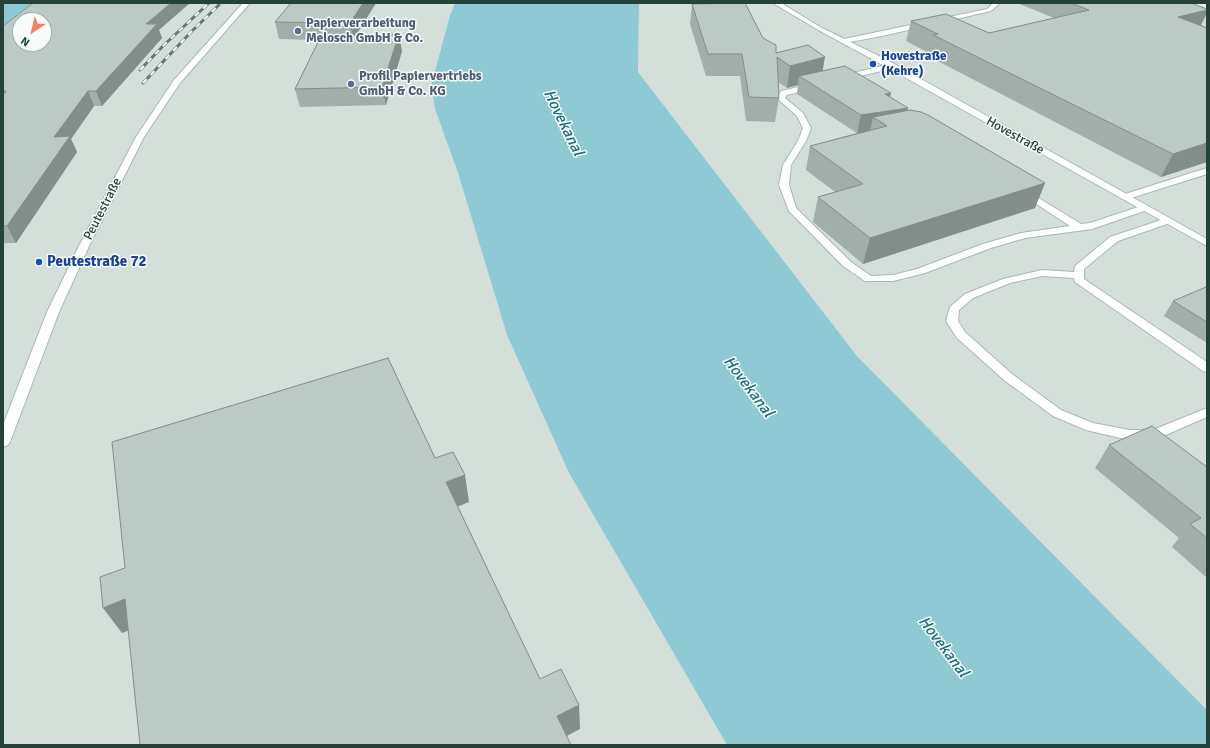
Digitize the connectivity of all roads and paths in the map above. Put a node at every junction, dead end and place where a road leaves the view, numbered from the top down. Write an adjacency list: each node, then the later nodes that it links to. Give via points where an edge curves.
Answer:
1 (247, 3): 18 (street, Peutestraße, via 177,82 140,137 53,312)
2 (776, 3): 4 (street, Hovestraße)
3 (997, 3): 4 (street, via 989,10)
4 (844, 41): 5 (street, Hovestraße)
5 (891, 66): 7 (street, via 784,93 781,98 800,115 808,128); 10 (street, Hovestraße)
6 (811, 148): 7 (street)
7 (796, 150): 13 (street, via 787,165 784,185 792,209 847,264 869,279 893,278 921,271 1024,235)
8 (1207, 170): 10 (street)
9 (1016, 186): 13 (street)
10 (1125, 197): 11 (street, Hovestraße)
11 (1144, 208): 12 (street, Hovestraße); 13 (street)
12 (1167, 221): 14 (street, Hovestraße); 15 (street, via 1114,239 1078,268)
13 (1080, 228)
14 (1207, 243)
15 (1079, 275): 16 (street, via 1079,280 1100,296); 17 (street, via 1042,273 1007,281 968,296 954,309 952,321 962,335 1008,377 1057,413 1091,427 1129,435 1154,435)
16 (1207, 368)
17 (1207, 412)
18 (3, 442)

